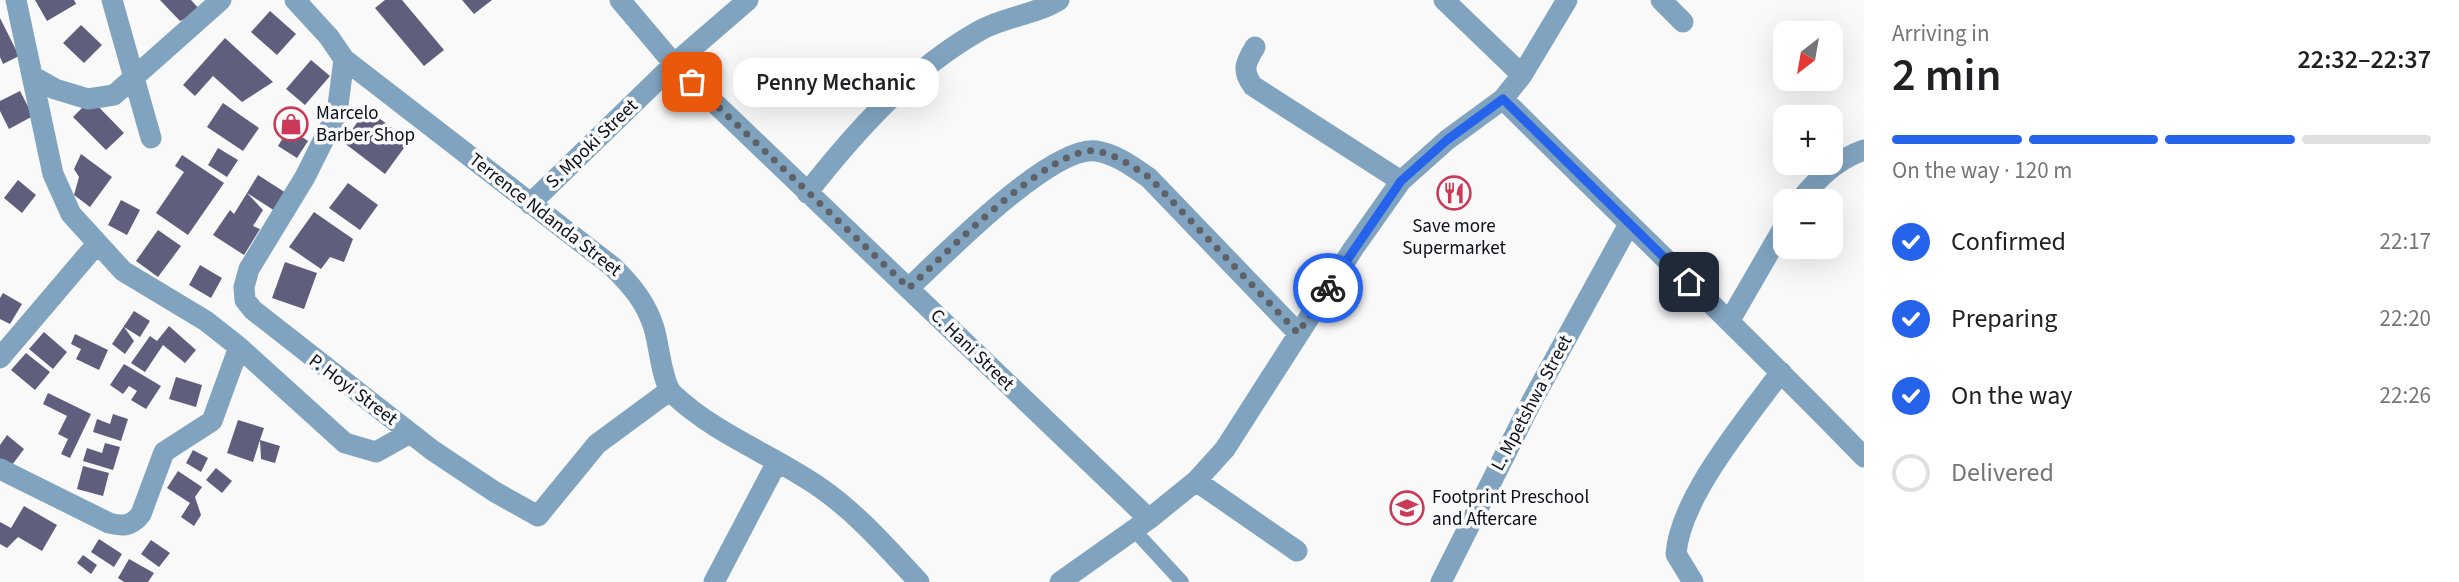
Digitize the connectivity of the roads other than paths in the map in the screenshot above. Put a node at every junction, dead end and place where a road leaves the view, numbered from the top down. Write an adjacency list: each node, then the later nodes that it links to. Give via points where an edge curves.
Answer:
1 (16, 0): 16 (street)
2 (112, 0): 17 (street)
3 (221, 0): 17 (street)
4 (295, 0): 13 (street, Terrence Ndanda Street)
5 (620, 0): 14 (street, C. Hani Street)
6 (748, 0): 14 (street, S. Mpoki Street)
7 (1059, 0): 23 (street, via 979,31 914,78 856,130)
8 (1444, 0): 15 (street)
9 (1567, 0): 15 (street)
10 (1661, 0): 11 (street)
11 (1683, 22)
12 (1255, 47): 21 (street, via 1245,63 1253,86)
13 (344, 59): 24 (street, Terrence Ndanda Street); 35 (street, P. Hoyi Street, via 337,113 305,177 249,269 245,300 270,326)
14 (674, 64): 23 (street, C. Hani Street); 24 (street, S. Mpoki Street)
15 (1522, 75): 18 (street)
16 (32, 76): 17 (street, via 88,99 114,95); 26 (street, via 53,174 71,214)
17 (133, 80): 19 (street)
18 (1503, 99): 21 (street); 25 (street)
19 (151, 138)
20 (1864, 150): 22 (street, via 1823,173)
21 (1401, 181): 30 (street)
22 (1809, 189)
23 (807, 193): 28 (street, C. Hani Street)
24 (530, 204): 34 (street, Terrence Ndanda Street, via 632,285 654,327)
25 (1628, 226): 29 (street); 46 (street, L. Mpetshwa Street, via 1532,401)
26 (96, 245): 31 (street, via 123,271 206,321); 32 (street)
27 (1773, 246): 29 (street)
28 (909, 288): 30 (street, via 1024,186 1068,157 1097,151 1121,159 1149,177); 40 (street, C. Hani Street)
29 (1730, 320): 33 (street)
30 (1298, 333): 39 (street, via 1225,449)
31 (239, 347): 35 (street, via 322,426 356,449 376,452); 38 (street, via 212,421 164,452 135,522 109,523)
32 (0, 358)
33 (1781, 372): 36 (street); 47 (street, via 1723,451 1684,523 1676,554)
34 (670, 391): 35 (street, P. Hoyi Street, via 597,444 538,516); 37 (street, via 712,424)
35 (410, 433)
36 (1864, 457)
37 (777, 461): 42 (street); 43 (street, via 822,489 867,526)
38 (0, 469)
39 (1196, 481): 40 (street); 41 (street)
40 (1141, 525): 44 (street); 45 (lane)
41 (1297, 551)
42 (714, 582)
43 (919, 582)
44 (1060, 582)
45 (1182, 582)
46 (1441, 582)
47 (1693, 582)

